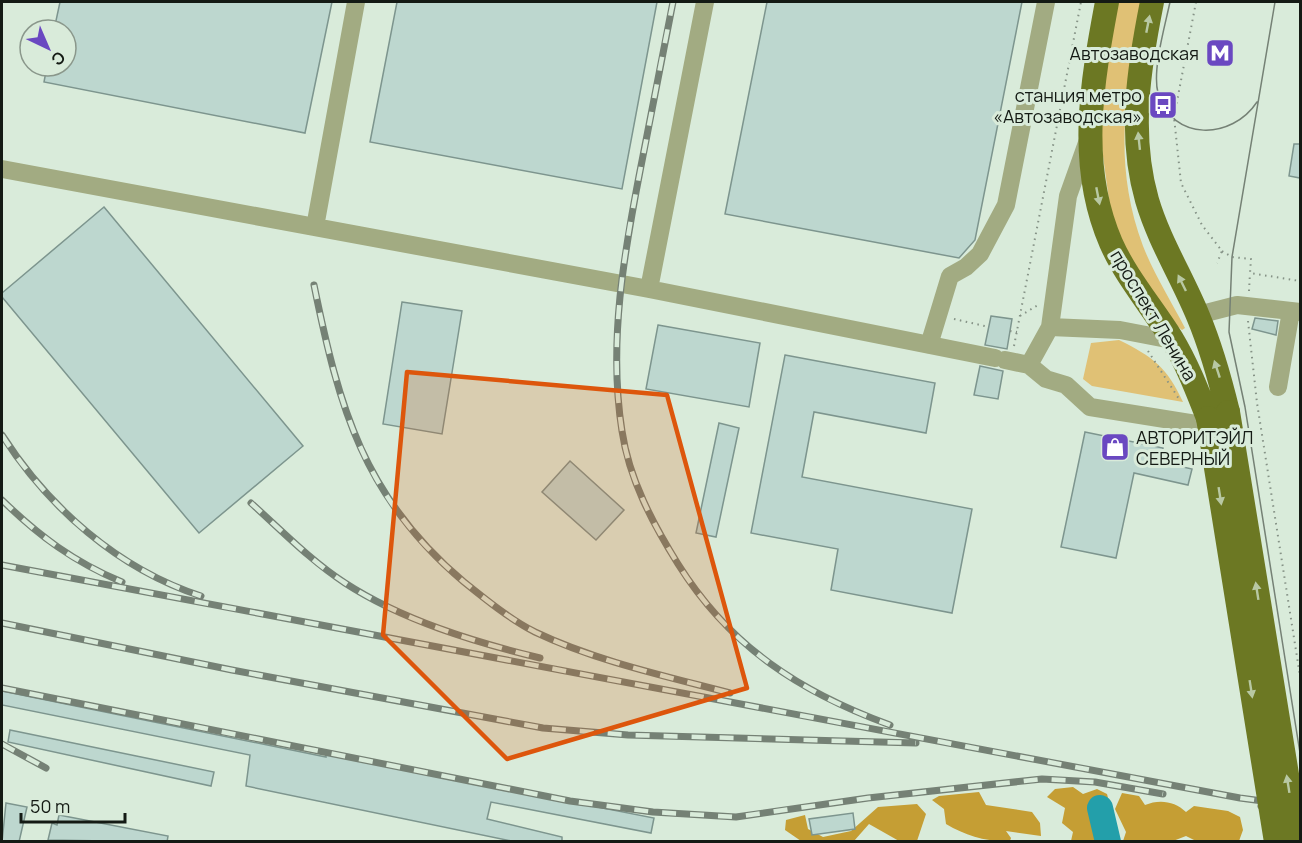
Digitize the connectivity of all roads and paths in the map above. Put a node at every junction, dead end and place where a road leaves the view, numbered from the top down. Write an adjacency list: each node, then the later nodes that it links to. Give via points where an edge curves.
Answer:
1 (356, 2): 12 (street)
2 (705, 2): 17 (street)
3 (1046, 2): 21 (street, via 1006,205 980,254 950,276)
4 (1081, 2): 10 (path)
5 (1107, 2): 8 (main road, проспект Ленина, via 1093,76)
6 (1152, 2): 23 (main road, проспект Ленина, one-way to 6, via 1160,238 1146,198 1140,159 1136,89)
7 (1196, 2): 13 (path, via 1174,117 1180,183 1202,225)
8 (1088, 138): 11 (street); 29 (main road, проспект Ленина, one-way to 29, via 1102,219 1112,244)
9 (2, 169): 12 (street)
10 (1042, 203): 11 (path); 22 (path)
11 (1066, 210): 25 (street)
12 (315, 227): 17 (street)
13 (1222, 251): 14 (path); 15 (path, via 1251,259)
14 (1217, 263)
15 (1250, 273): 16 (path); 19 (path)
16 (1300, 281)
17 (649, 289): 30 (street)
18 (1040, 299): 22 (path)
19 (1248, 305): 20 (street); 23 (street, via 1212,310); 34 (path, via 1257,403)
20 (1296, 312): 32 (street)
21 (937, 316): 24 (path); 30 (street)
22 (1020, 316): 27 (path)
23 (1200, 322): 29 (main road, via 1194,341 1185,345); 33 (main road, проспект Ленина, one-way to 23, via 1218,371)
24 (989, 327)
25 (1050, 327): 28 (street); 31 (street)
26 (1010, 331): 27 (path)
27 (1017, 332): 31 (path)
28 (1140, 334): 29 (street); 33 (path, via 1182,403)
29 (1172, 340): 33 (main road, проспект Ленина)
30 (929, 345): 31 (street)
31 (1010, 361): 33 (street, via 1066,385 1090,407)
32 (1278, 387)
33 (1208, 419): 35 (main road, проспект Ленина, one-way to 35, bridge); 36 (main road, проспект Ленина, one-way to 33, bridge)
34 (1300, 676)
35 (1276, 842)
36 (1298, 842)

